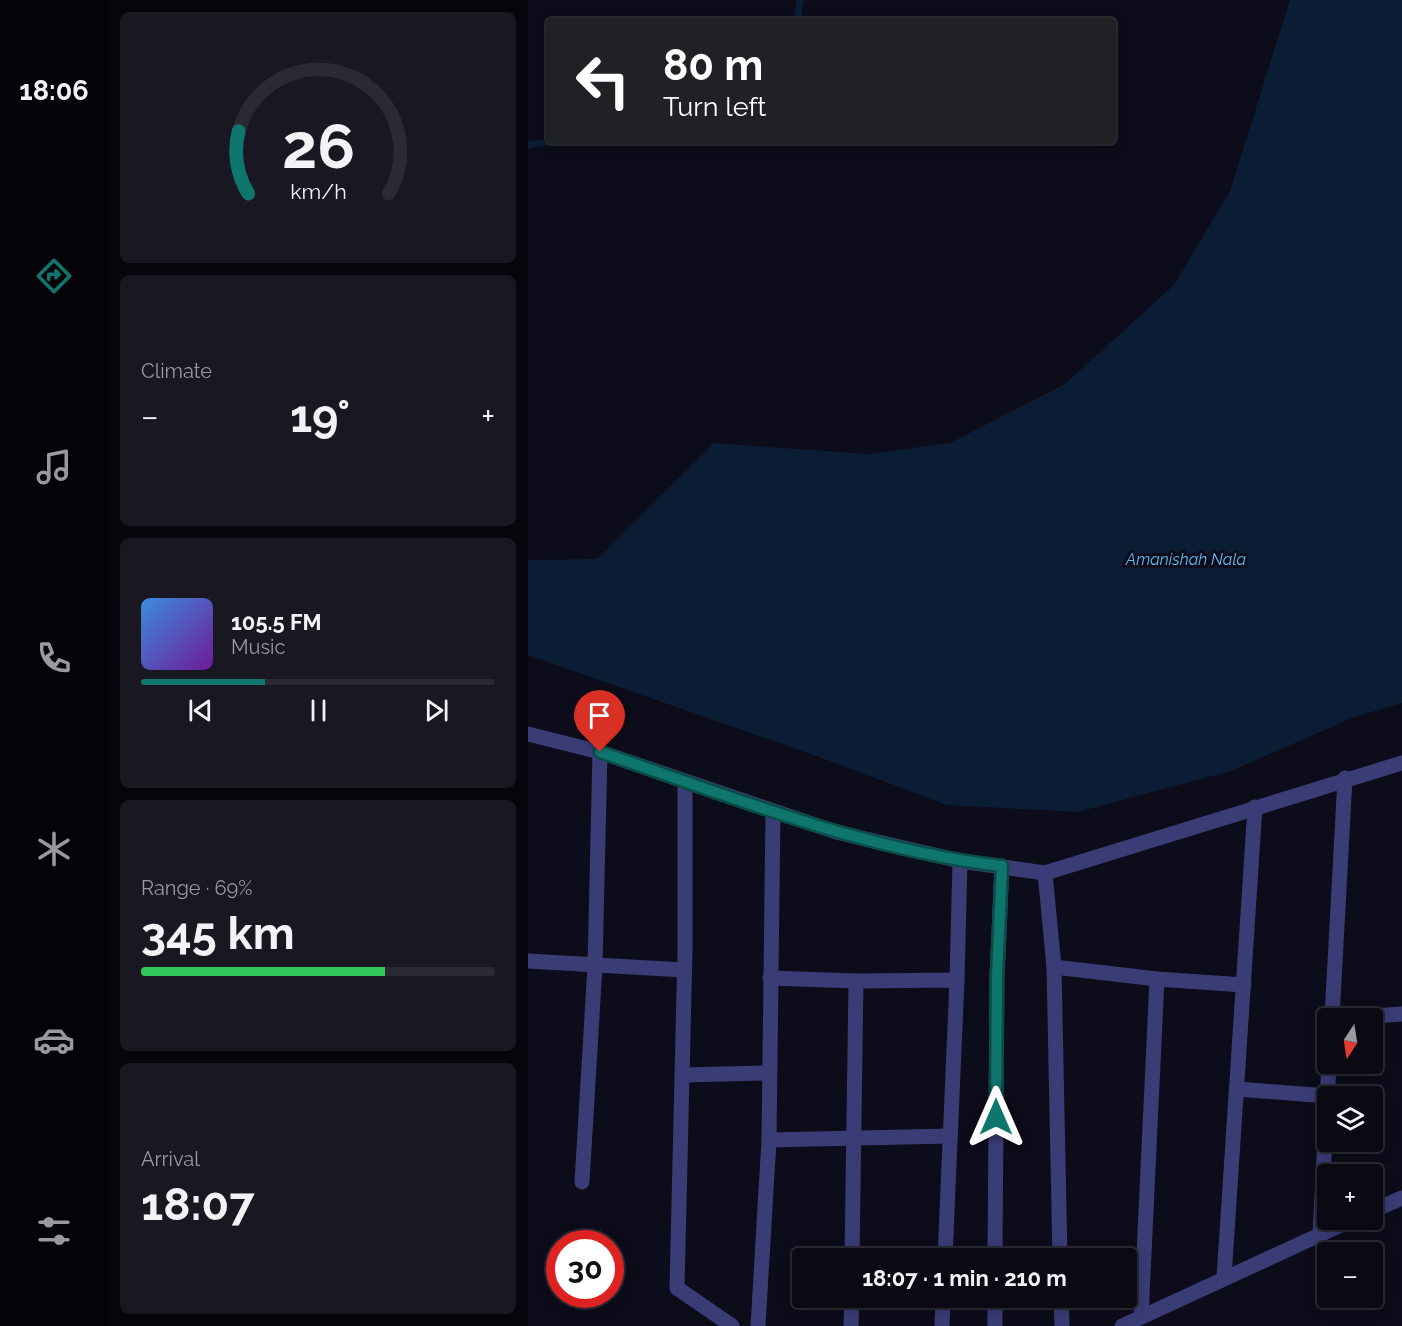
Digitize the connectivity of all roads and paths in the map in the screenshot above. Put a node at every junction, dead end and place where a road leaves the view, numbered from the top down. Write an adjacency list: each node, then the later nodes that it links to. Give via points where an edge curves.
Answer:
1 (528, 734): 2 (street)
2 (600, 752): 5 (street); 12 (street)
3 (1402, 763): 4 (street)
4 (1345, 778): 6 (street); 20 (street)
5 (685, 781): 7 (street); 14 (street)
6 (1255, 807): 10 (street); 19 (street)
7 (773, 811): 8 (street, via 836,832); 15 (street)
8 (960, 861): 9 (street); 17 (street)
9 (1002, 866): 10 (street); 38 (street, via 997,976)
10 (1045, 873): 13 (street)
11 (528, 962): 12 (street)
12 (595, 966): 14 (street); 31 (street)
13 (1054, 967): 16 (street); 39 (street)
14 (684, 970): 24 (street)
15 (770, 978): 18 (street); 23 (street)
16 (1157, 979): 19 (street); 45 (street)
17 (957, 980): 18 (street); 27 (street)
18 (856, 981): 28 (street)
19 (1244, 985): 25 (street)
20 (1333, 1008)
21 (1402, 1014): 22 (street)
22 (1383, 1015)
23 (769, 1074): 24 (street); 29 (street)
24 (682, 1075): 46 (street, via 677,1288)
25 (1237, 1089): 26 (street); 40 (street)
26 (1317, 1095)
27 (950, 1136): 28 (street); 37 (street)
28 (853, 1139): 29 (street); 36 (street)
29 (769, 1140): 47 (street)
30 (1324, 1152): 35 (street)
31 (582, 1182)
32 (1402, 1198): 33 (street)
33 (1383, 1206)
34 (1329, 1230): 35 (street)
35 (1320, 1234): 40 (street)
36 (852, 1248)
37 (945, 1248)
38 (995, 1248)
39 (1060, 1248)
40 (1224, 1278): 45 (street)
41 (852, 1308): 48 (street)
42 (943, 1308): 49 (street)
43 (995, 1308): 50 (street)
44 (1061, 1308): 51 (street)
45 (1141, 1317): 52 (street)
46 (732, 1326)
47 (758, 1326)
48 (851, 1326)
49 (942, 1326)
50 (995, 1326)
51 (1062, 1326)
52 (1122, 1326)

